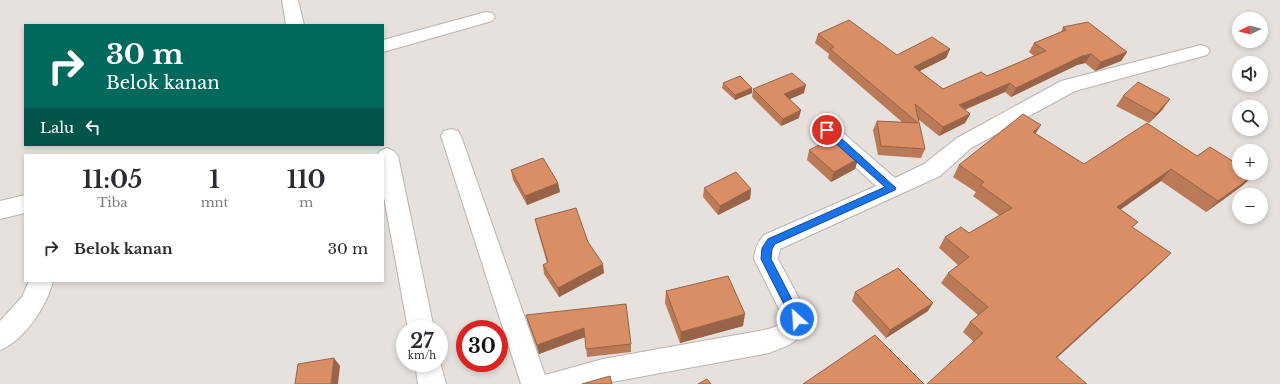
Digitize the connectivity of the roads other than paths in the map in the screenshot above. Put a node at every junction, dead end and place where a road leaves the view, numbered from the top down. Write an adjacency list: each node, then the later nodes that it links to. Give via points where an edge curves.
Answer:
1 (290, 0): 3 (street)
2 (486, 17): 4 (street)
3 (296, 24)
4 (384, 46)
5 (1201, 51): 9 (street, via 1068,86 964,143 932,170)
6 (827, 130): 9 (street)
7 (451, 136): 17 (street)
8 (387, 156): 13 (street)
9 (892, 188): 18 (street, via 772,242 767,248 766,259 797,319 788,334 769,341 603,371)
10 (24, 204): 11 (street)
11 (0, 210)
12 (41, 282): 14 (street, via 31,306)
13 (419, 320)
14 (0, 338)
15 (430, 372): 16 (street)
16 (432, 384)
17 (535, 384)
18 (554, 384)

